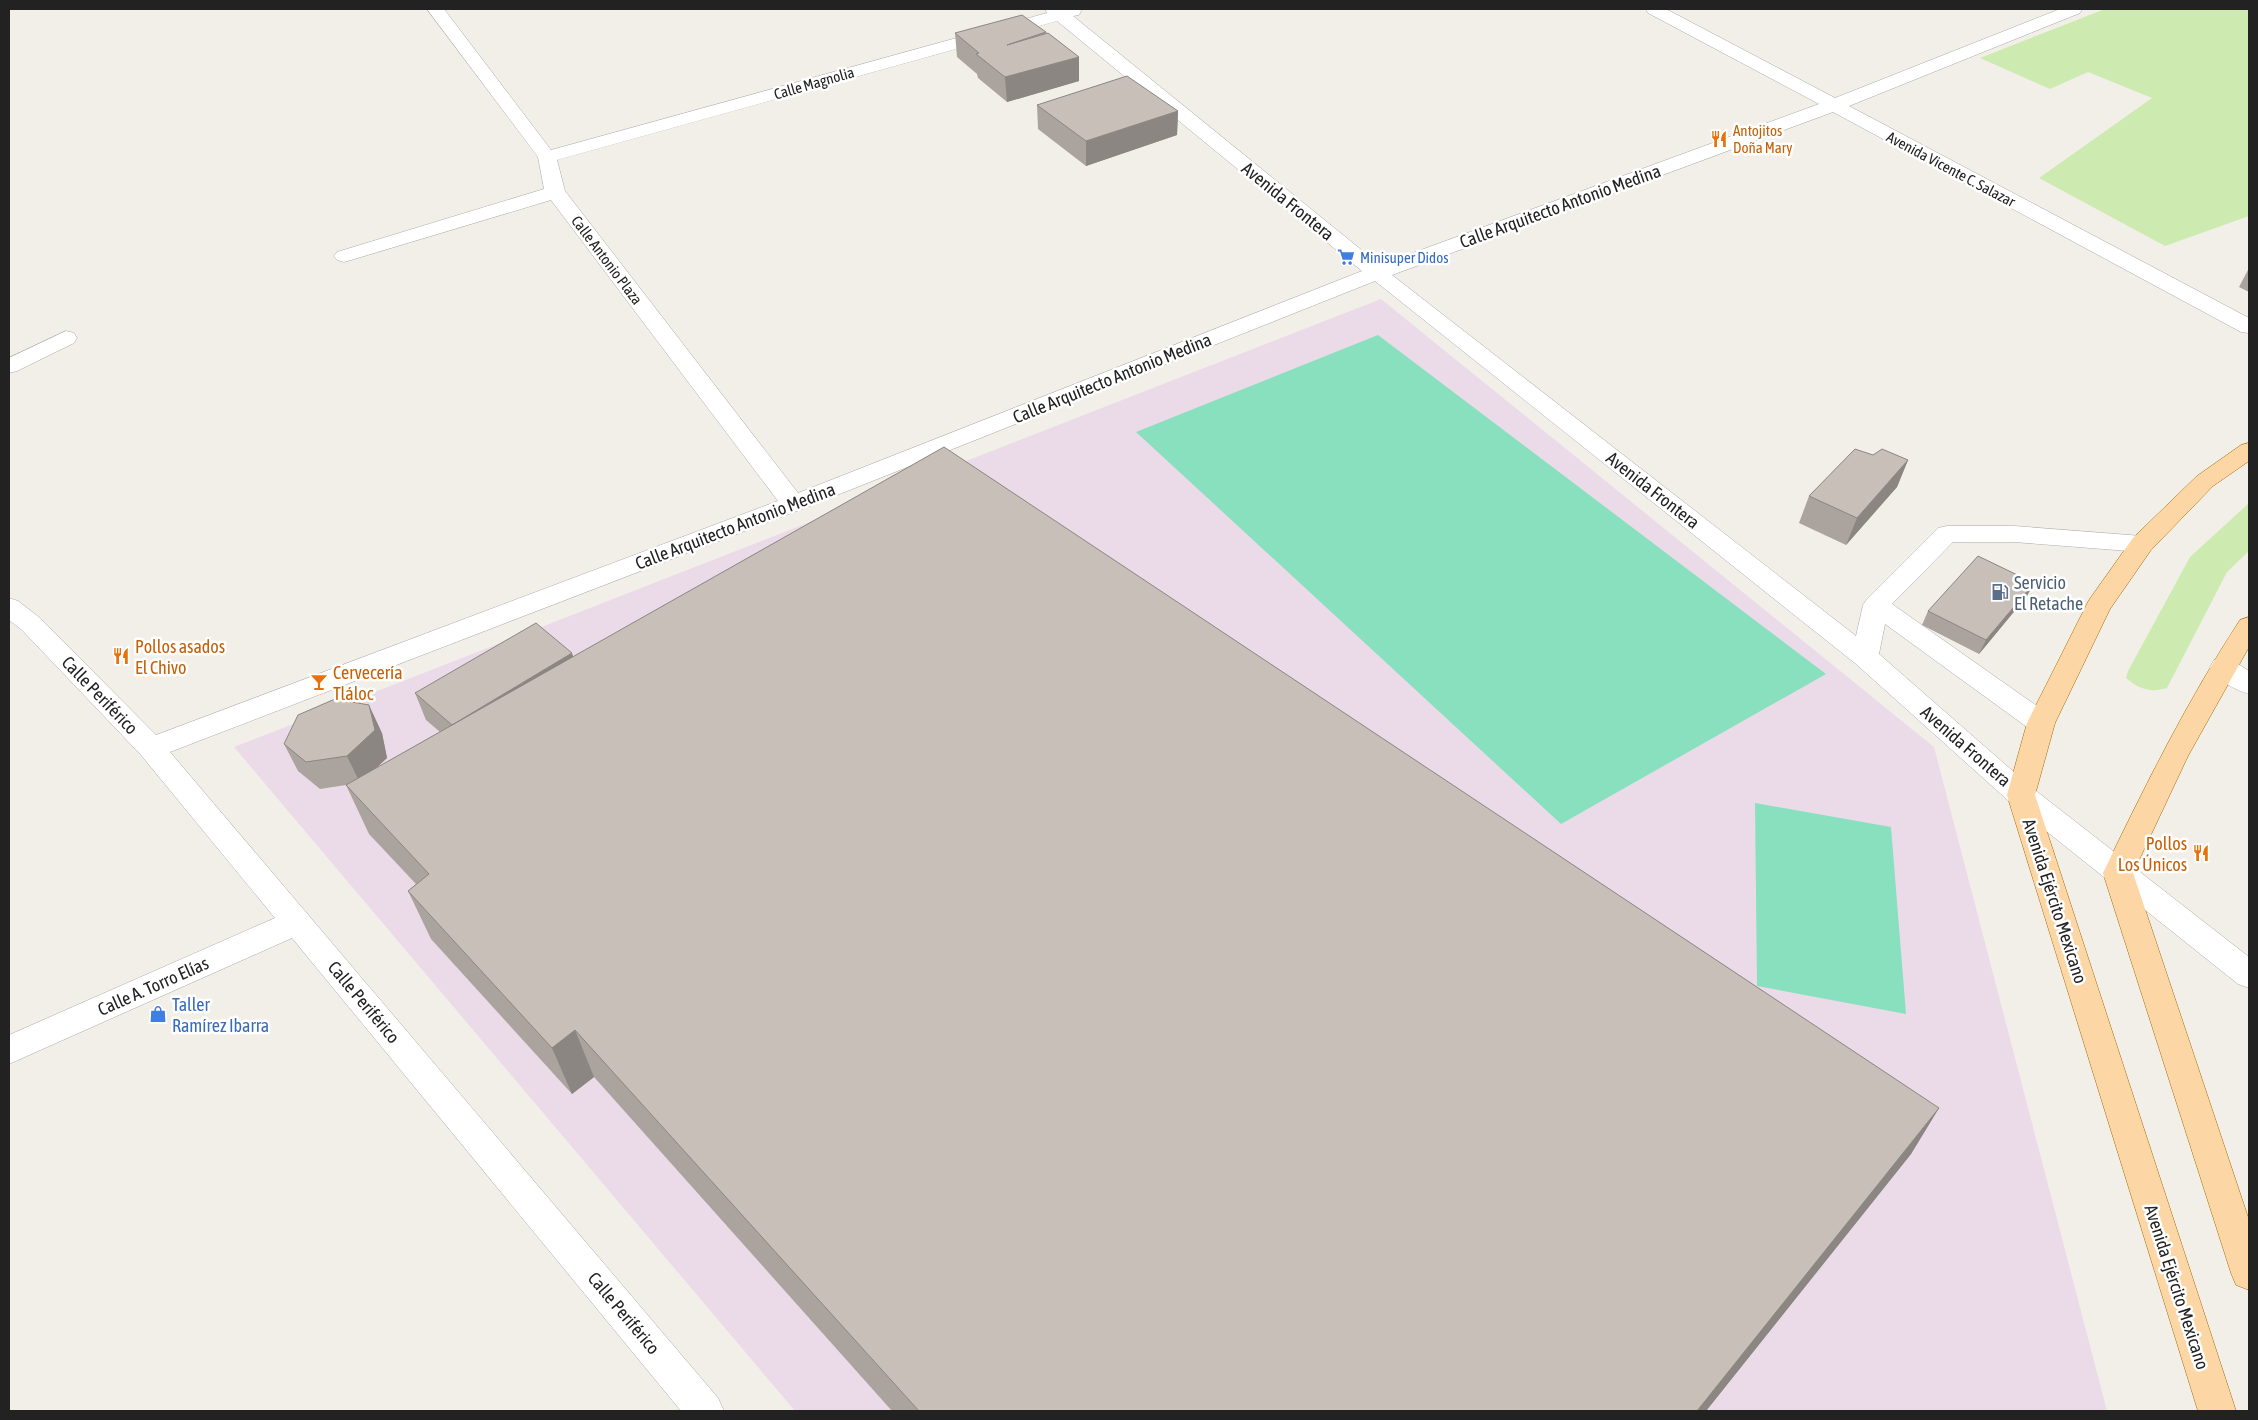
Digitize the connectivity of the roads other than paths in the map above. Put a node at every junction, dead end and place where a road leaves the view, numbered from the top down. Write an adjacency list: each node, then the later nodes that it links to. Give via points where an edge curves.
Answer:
1 (435, 9): 6 (street, Calle Antonio Plaza)
2 (1654, 9): 5 (street, Avenida Vicente C. Salazar)
3 (2074, 9): 5 (street, Calle Arquitecto Antonio Medina)
4 (1064, 11): 6 (street, Calle Magnolia); 9 (street, Avenida Frontera)
5 (1832, 106): 9 (street, Calle Arquitecto Antonio Medina); 10 (street, Avenida Vicente C. Salazar)
6 (547, 157): 7 (street, Calle Antonio Plaza)
7 (555, 192): 8 (street); 14 (street, Calle Antonio Plaza)
8 (344, 256)
9 (1377, 273): 14 (street, Calle Arquitecto Antonio Medina); 19 (street, Avenida Frontera)
10 (2249, 327)
11 (66, 338): 12 (street)
12 (9, 366)
13 (2249, 450): 15 (main road, Avenida Ejército Mexicano, via 2205,481)
14 (793, 504): 23 (street, Calle Arquitecto Antonio Medina)
15 (2142, 544): 16 (street, via 2014,534 1947,534); 22 (main road, Avenida Ejército Mexicano, via 2098,606)
16 (1876, 605): 19 (street); 22 (street)
17 (9, 607): 23 (street, Calle Periférico, via 31,624)
18 (2249, 626): 20 (main road)
19 (1865, 657): 24 (street, Avenida Frontera)
20 (2223, 666): 21 (street); 25 (main road, via 2174,756)
21 (2249, 684)
22 (2041, 723): 24 (main road, Avenida Ejército Mexicano)
23 (151, 748): 26 (street, Calle Periférico)
24 (2021, 794): 25 (street, Avenida Frontera); 31 (main road, Avenida Ejército Mexicano)
25 (2118, 873): 27 (street, Avenida Frontera); 29 (main road)
26 (298, 922): 28 (street, Calle A. Torro Elías); 30 (street, Calle Periférico)
27 (2249, 975)
28 (9, 1050)
29 (2249, 1273)
30 (705, 1411)
31 (2217, 1411)

